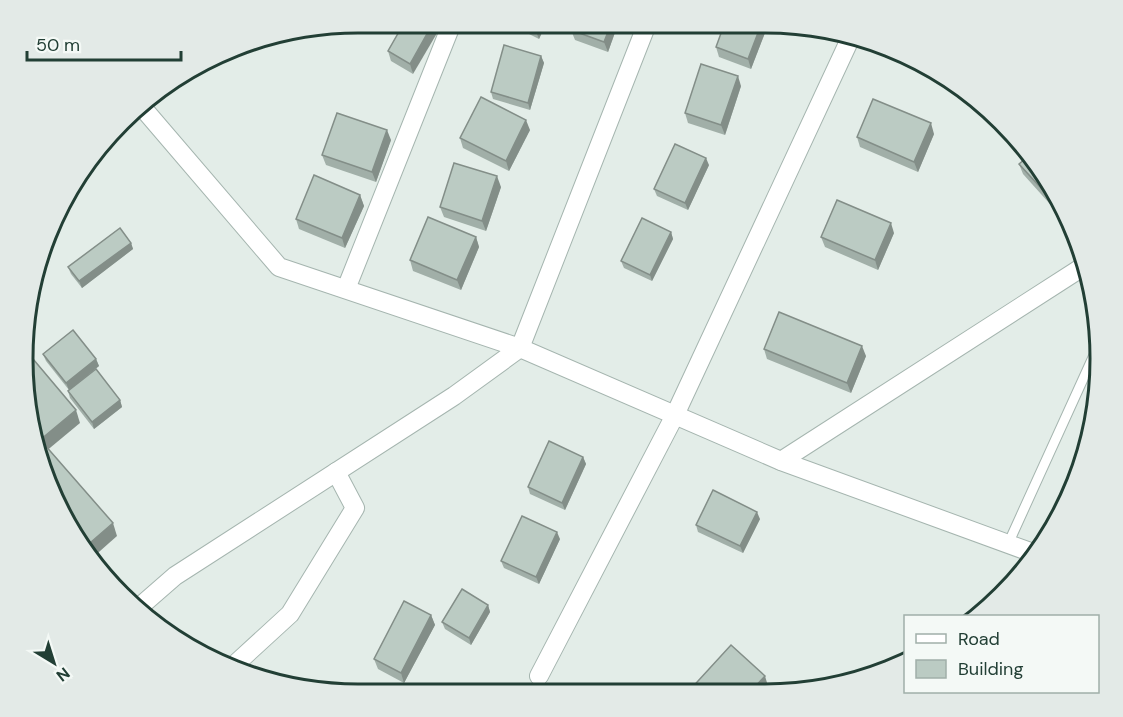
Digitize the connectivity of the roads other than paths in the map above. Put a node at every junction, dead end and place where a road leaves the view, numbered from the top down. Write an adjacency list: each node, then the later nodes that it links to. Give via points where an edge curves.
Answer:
1 (448, 33): 6 (street)
2 (644, 33): 7 (street)
3 (848, 44): 9 (street)
4 (146, 112): 6 (street, via 279,267)
5 (1078, 270): 10 (street)
6 (346, 289): 7 (street)
7 (520, 348): 9 (street); 11 (street)
8 (1090, 364): 12 (lane)
9 (674, 417): 10 (street); 16 (street)
10 (781, 461): 12 (street)
11 (336, 472): 14 (street, via 175,576); 15 (street, via 355,508 290,614)
12 (1008, 543): 13 (street)
13 (1027, 551)
14 (144, 603)
15 (239, 661)
16 (539, 676)

